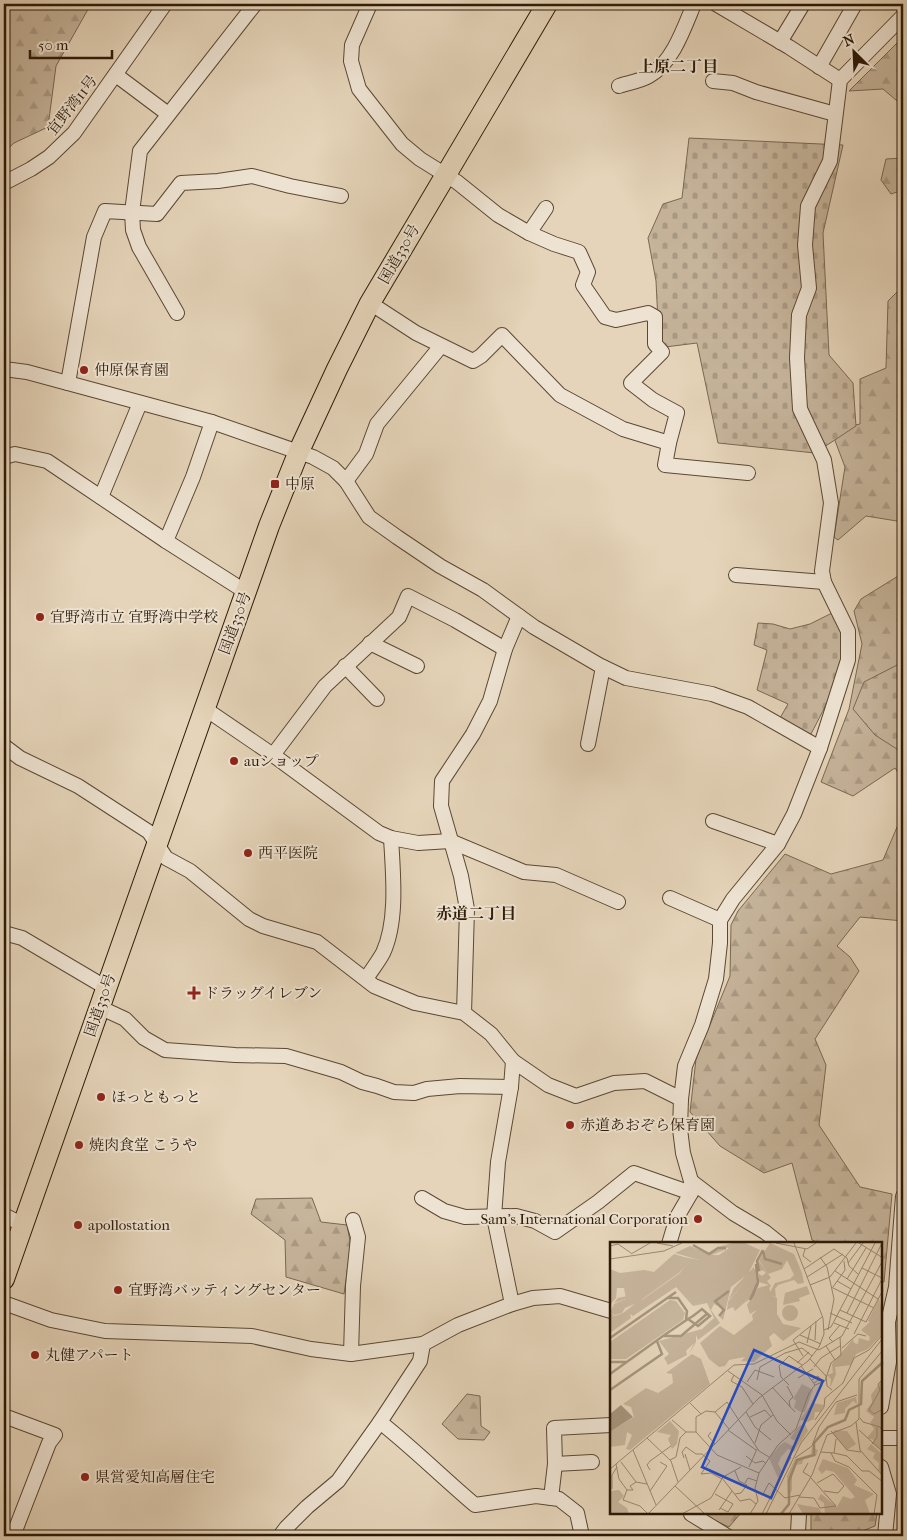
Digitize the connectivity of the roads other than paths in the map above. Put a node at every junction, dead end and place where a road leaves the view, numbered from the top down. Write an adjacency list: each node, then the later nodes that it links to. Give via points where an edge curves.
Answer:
1 (165, 4): 12 (street, 宜野湾11号)
2 (254, 4): 16 (street)
3 (370, 4): 18 (street, via 352,45 351,61 359,89 402,144)
4 (547, 4): 18 (highway, 国道330号)
5 (694, 4): 15 (street, via 666,61 649,76)
6 (803, 4): 10 (street)
7 (855, 4): 11 (street)
8 (723, 5): 10 (street)
9 (903, 16): 13 (street)
10 (780, 42): 11 (street)
11 (819, 67): 13 (street)
12 (116, 75): 16 (street); 19 (street, 宜野湾11号, via 63,145 31,169)
13 (840, 80): 17 (street)
14 (713, 81): 17 (street, via 733,83)
15 (619, 86)
16 (168, 114): 22 (street, via 140,151)
17 (834, 114): 39 (street, via 830,161 808,206 805,246 809,288 799,315 797,358 800,408 824,460 831,503 822,571)
18 (445, 175): 23 (street, via 498,215); 24 (highway, 国道330号)
19 (4, 183)
20 (341, 196): 22 (street, via 252,176 181,183 157,214)
21 (546, 208): 23 (street)
22 (132, 212): 25 (street, via 132,230 139,247); 28 (street, via 105,211 94,237)
23 (529, 233): 31 (street, via 579,252 588,272 583,285 605,317 616,320 648,314 655,318 655,344 662,352 631,383 677,413)
24 (370, 304): 26 (street); 32 (highway, 国道330号)
25 (177, 313)
26 (441, 346): 31 (street, via 473,361 502,335 560,395 623,429); 35 (street, via 377,424 366,454)
27 (4, 369): 28 (street)
28 (68, 383): 29 (street)
29 (140, 403): 30 (street); 36 (street)
30 (212, 422): 32 (street); 37 (street)
31 (670, 443): 34 (street, via 664,465)
32 (299, 451): 35 (street, via 333,468); 40 (highway, 国道330号)
33 (4, 457): 36 (street, via 15,454 46,461)
34 (748, 473)
35 (346, 481): 41 (street, via 369,517)
36 (101, 497): 37 (street)
37 (166, 541): 40 (street)
38 (736, 575): 39 (street)
39 (824, 582): 51 (street, via 848,631 848,660)
40 (246, 592): 48 (highway, 国道330号)
41 (519, 616): 43 (street); 46 (street)
42 (370, 643): 43 (street, via 398,617 408,596); 44 (street); 45 (street)
43 (505, 649): 55 (street, via 490,701 442,781 441,806)
44 (345, 666): 47 (street); 52 (street, via 325,686)
45 (417, 666)
46 (603, 667): 49 (street); 51 (street, via 626,678 712,694 748,707)
47 (377, 699)
48 (204, 708): 52 (street); 56 (highway, 国道330号)
49 (588, 744)
50 (4, 746): 56 (street, via 20,758 78,786 149,832)
51 (820, 748): 57 (street, via 794,814)
52 (273, 756): 54 (street, via 379,834)
53 (714, 820): 57 (street)
54 (391, 838): 55 (street, via 418,843); 62 (street, via 391,928 383,953)
55 (450, 841): 59 (street, via 524,872 556,875); 65 (street, via 467,909)
56 (157, 843): 62 (street, via 166,858 190,871 249,919 317,942); 63 (highway, 国道330号)
57 (778, 844): 60 (street)
58 (670, 898): 60 (street)
59 (618, 902)
60 (720, 920): 68 (street, via 716,979 685,1066)
61 (4, 933): 63 (street, via 22,938)
62 (366, 979): 65 (street, via 374,986 415,1003)
63 (106, 987): 64 (highway, 国道330号)
64 (99, 1007): 67 (street, via 124,1019 144,1038 165,1050 286,1056 394,1092 414,1093 460,1086); 75 (highway, 国道330号)
65 (464, 1013): 66 (street, via 491,1034)
66 (513, 1061): 67 (street); 68 (street, via 548,1085 576,1096 614,1082 645,1081)
67 (511, 1088): 73 (street, via 498,1162)
68 (681, 1099): 69 (street, via 680,1128)
69 (691, 1187): 73 (street, via 634,1173 555,1232 535,1221 516,1216); 76 (street); 77 (street)
70 (903, 1196): 84 (street, via 896,1287 888,1322 889,1362)
71 (422, 1198): 73 (street, via 444,1211 465,1217)
72 (4, 1215): 75 (street)
73 (494, 1218): 80 (street)
74 (353, 1220): 83 (street, via 358,1237)
75 (23, 1225): 78 (highway, 国道330号)
76 (670, 1242)
77 (778, 1242)
78 (4, 1278)
79 (4, 1303): 83 (street, via 51,1320 105,1331 252,1336)
80 (512, 1304): 81 (street, via 560,1296); 82 (street)
81 (610, 1311)
82 (423, 1344): 83 (street); 86 (street, via 420,1360)
83 (351, 1354)
84 (882, 1401)
85 (4, 1416): 96 (street, via 55,1435)
86 (380, 1422): 93 (street, via 475,1505 536,1496); 97 (street, via 338,1481)
87 (610, 1425): 91 (street, via 554,1428)
88 (882, 1438): 89 (street)
89 (901, 1438)
90 (592, 1462): 91 (street)
91 (555, 1464): 93 (street)
92 (882, 1470): 101 (street, via 889,1494)
93 (551, 1498): 98 (street, via 559,1499 577,1513)
94 (693, 1515): 99 (street)
95 (799, 1515): 100 (street)
96 (13, 1536)
97 (280, 1536)
98 (582, 1536)
99 (727, 1536)
100 (796, 1536)
101 (885, 1536)

